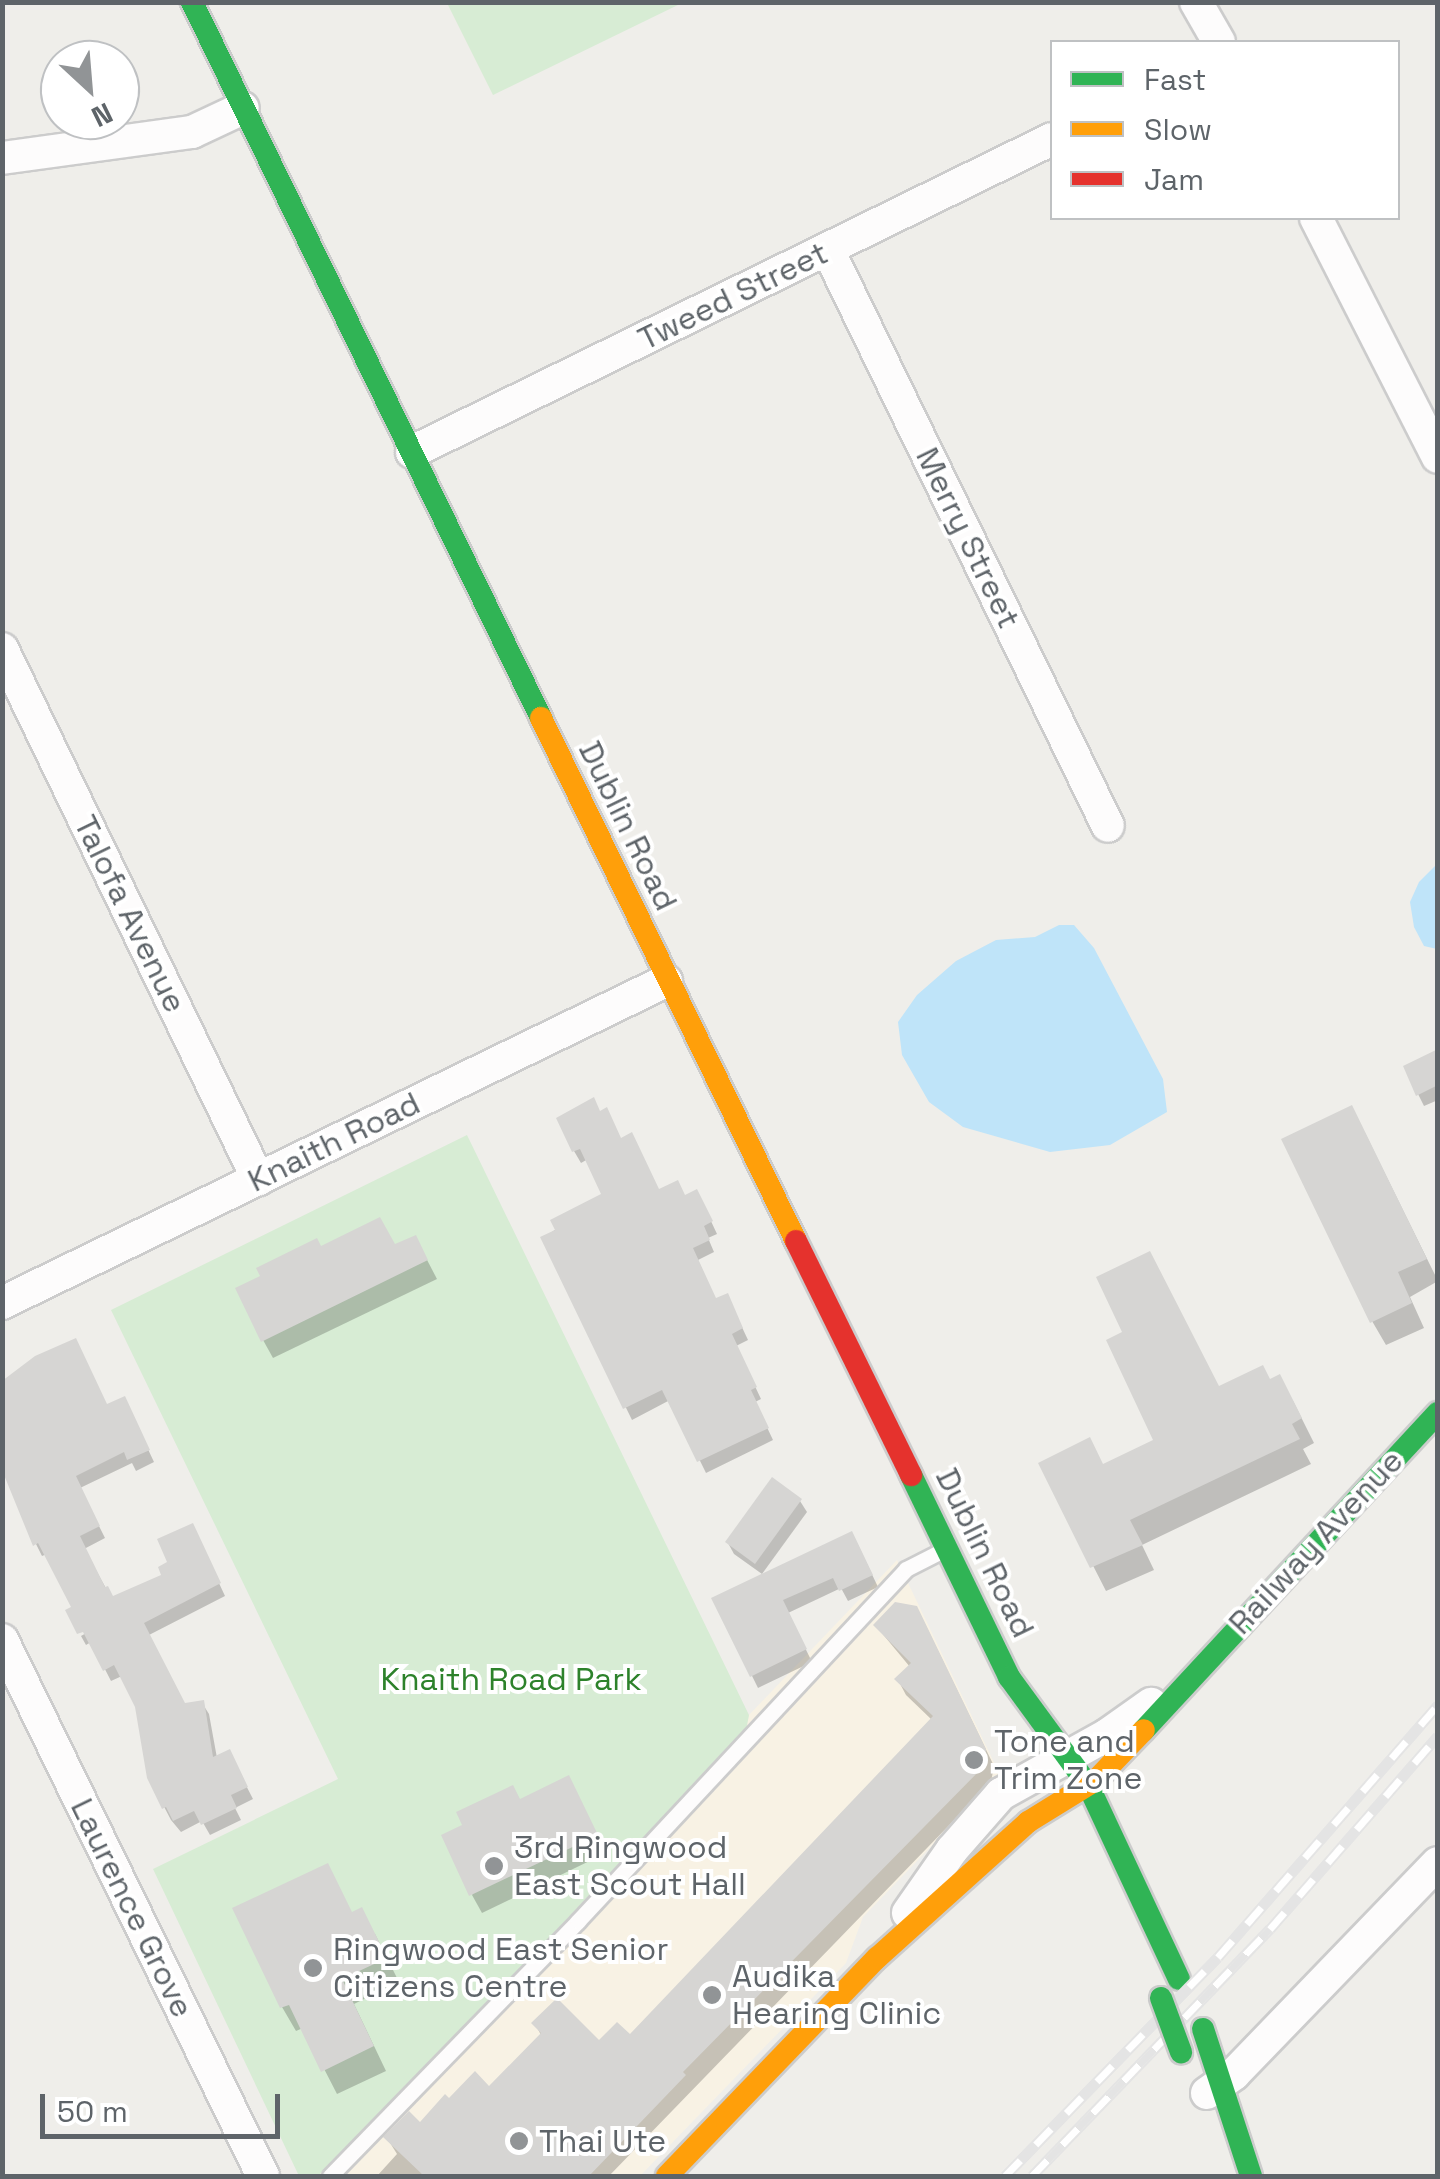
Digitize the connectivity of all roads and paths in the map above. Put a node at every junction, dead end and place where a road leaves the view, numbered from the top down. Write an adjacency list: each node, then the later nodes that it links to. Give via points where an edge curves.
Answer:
1 (192, 2): 4 (main road, Dublin Road)
2 (1196, 2): 3 (street)
3 (1218, 40)
4 (243, 108): 6 (street, via 192,132); 9 (main road, Dublin Road)
5 (1050, 141): 8 (street, Tweed Street)
6 (2, 158)
7 (1317, 220): 10 (street)
8 (828, 250): 9 (street, Tweed Street); 12 (street, Merry Street)
9 (412, 452): 13 (main road, Dublin Road)
10 (1438, 457)
11 (2, 649): 14 (street, Talofa Avenue)
12 (1108, 826)
13 (666, 982): 14 (street, Knaith Road); 17 (main road, Dublin Road)
14 (258, 1179): 15 (street, Knaith Road)
15 (2, 1303)
16 (1438, 1413): 19 (main road, Railway Avenue)
17 (946, 1548): 20 (main road, Dublin Road, via 1009,1676 1023,1727); 32 (lane, via 906,1569)
18 (2, 1640): 31 (street, Laurence Grove)
19 (1194, 1672): 20 (street, Railway Avenue, via 1120,1726); 21 (main road, Railway Avenue)
20 (1054, 1762): 21 (main road, Dublin Road); 22 (main road, Dublin Road); 27 (street, Railway Avenue, via 1001,1794 941,1865)
21 (1088, 1784): 22 (main road, Railway Avenue); 29 (main road, Dublin Road, via 1191,2004)
22 (1060, 1800): 23 (main road, Dublin Road); 27 (main road, Railway Avenue)
23 (1077, 1828)
24 (1438, 1863): 29 (street)
25 (1111, 1891): 26 (main road)
26 (1136, 1943)
27 (878, 1958): 33 (main road, Railway Avenue)
28 (1157, 1989): 29 (main road, Dublin Road, bridge)
29 (1198, 2076): 30 (main road, Dublin Road)
30 (1240, 2168)
31 (262, 2176)
32 (330, 2176)
33 (667, 2176)

